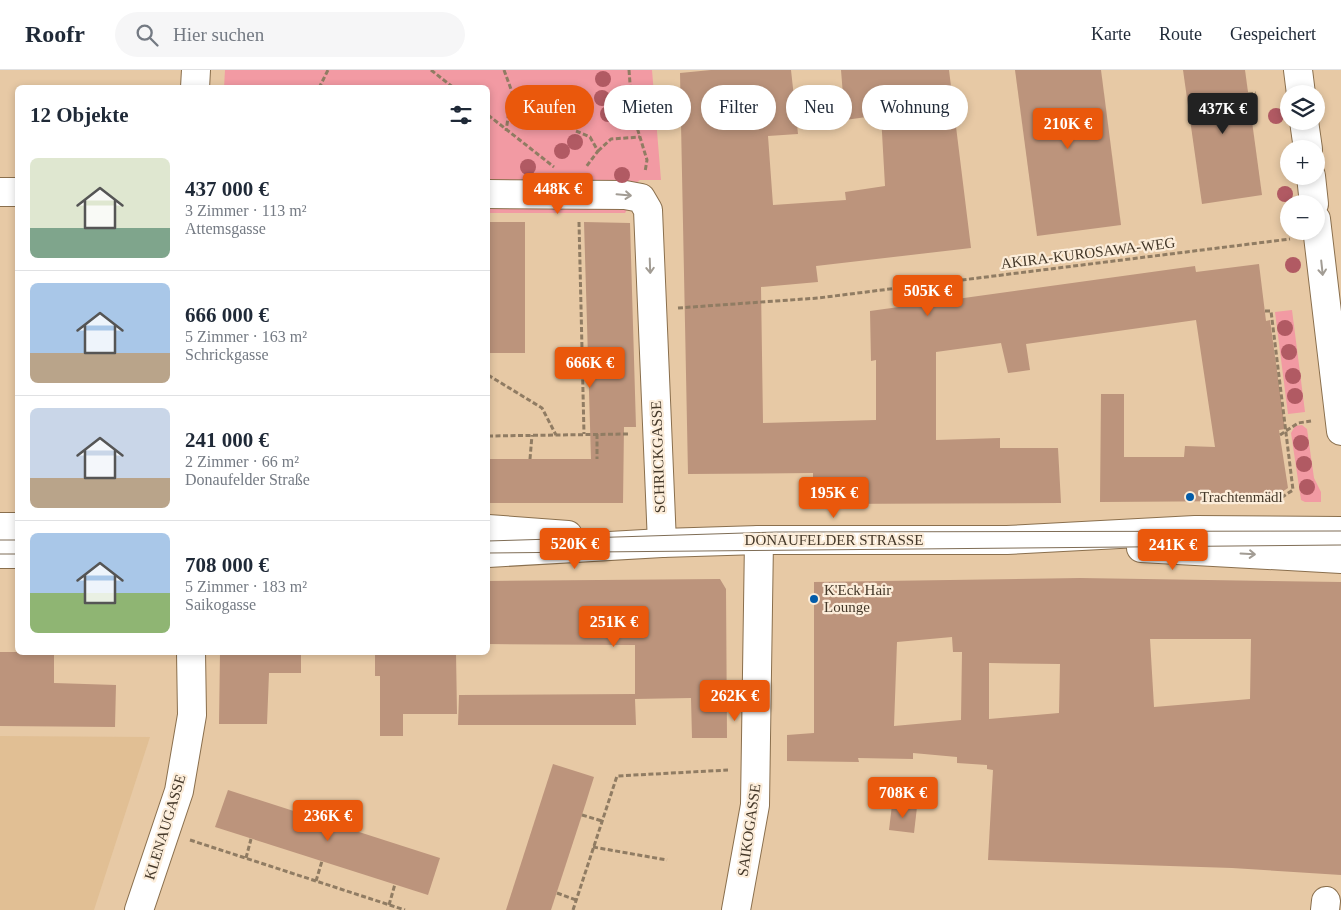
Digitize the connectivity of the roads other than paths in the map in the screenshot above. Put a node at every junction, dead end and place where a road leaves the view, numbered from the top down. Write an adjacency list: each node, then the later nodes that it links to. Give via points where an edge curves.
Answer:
1 (196, 70): 3 (street)
2 (1298, 70): 4 (street)
3 (195, 85)
4 (1300, 85)
5 (0, 192): 6 (street)
6 (15, 192)
7 (490, 194): 20 (street, SCHRICKGASSE, one-way to 20, via 625,194 641,198 648,210)
8 (1318, 240): 9 (street, one-way to 9)
9 (1341, 431)
10 (0, 527): 11 (street)
11 (15, 527)
12 (490, 529): 14 (street, DONAUFELDER STRASSE)
13 (1341, 531): 18 (street, DONAUFELDER STRASSE, via 1195,530)
14 (601, 538): 19 (street, DONAUFELDER STRASSE); 20 (street, DONAUFELDER STRASSE)
15 (0, 540): 16 (street)
16 (15, 540)
17 (759, 540): 18 (street, DONAUFELDER STRASSE); 20 (street, DONAUFELDER STRASSE); 27 (street, SAIKOGASSE, via 755,805)
18 (1007, 540): 24 (street, DONAUFELDER STRASSE, one-way to 24)
19 (490, 542)
20 (662, 543): 21 (street, DONAUFELDER STRASSE)
21 (490, 553)
22 (0, 554): 23 (street)
23 (15, 554)
24 (1341, 559)
25 (191, 655): 26 (street, KLENAUGASSE, via 192,715 179,791)
26 (139, 910)
27 (736, 910)

